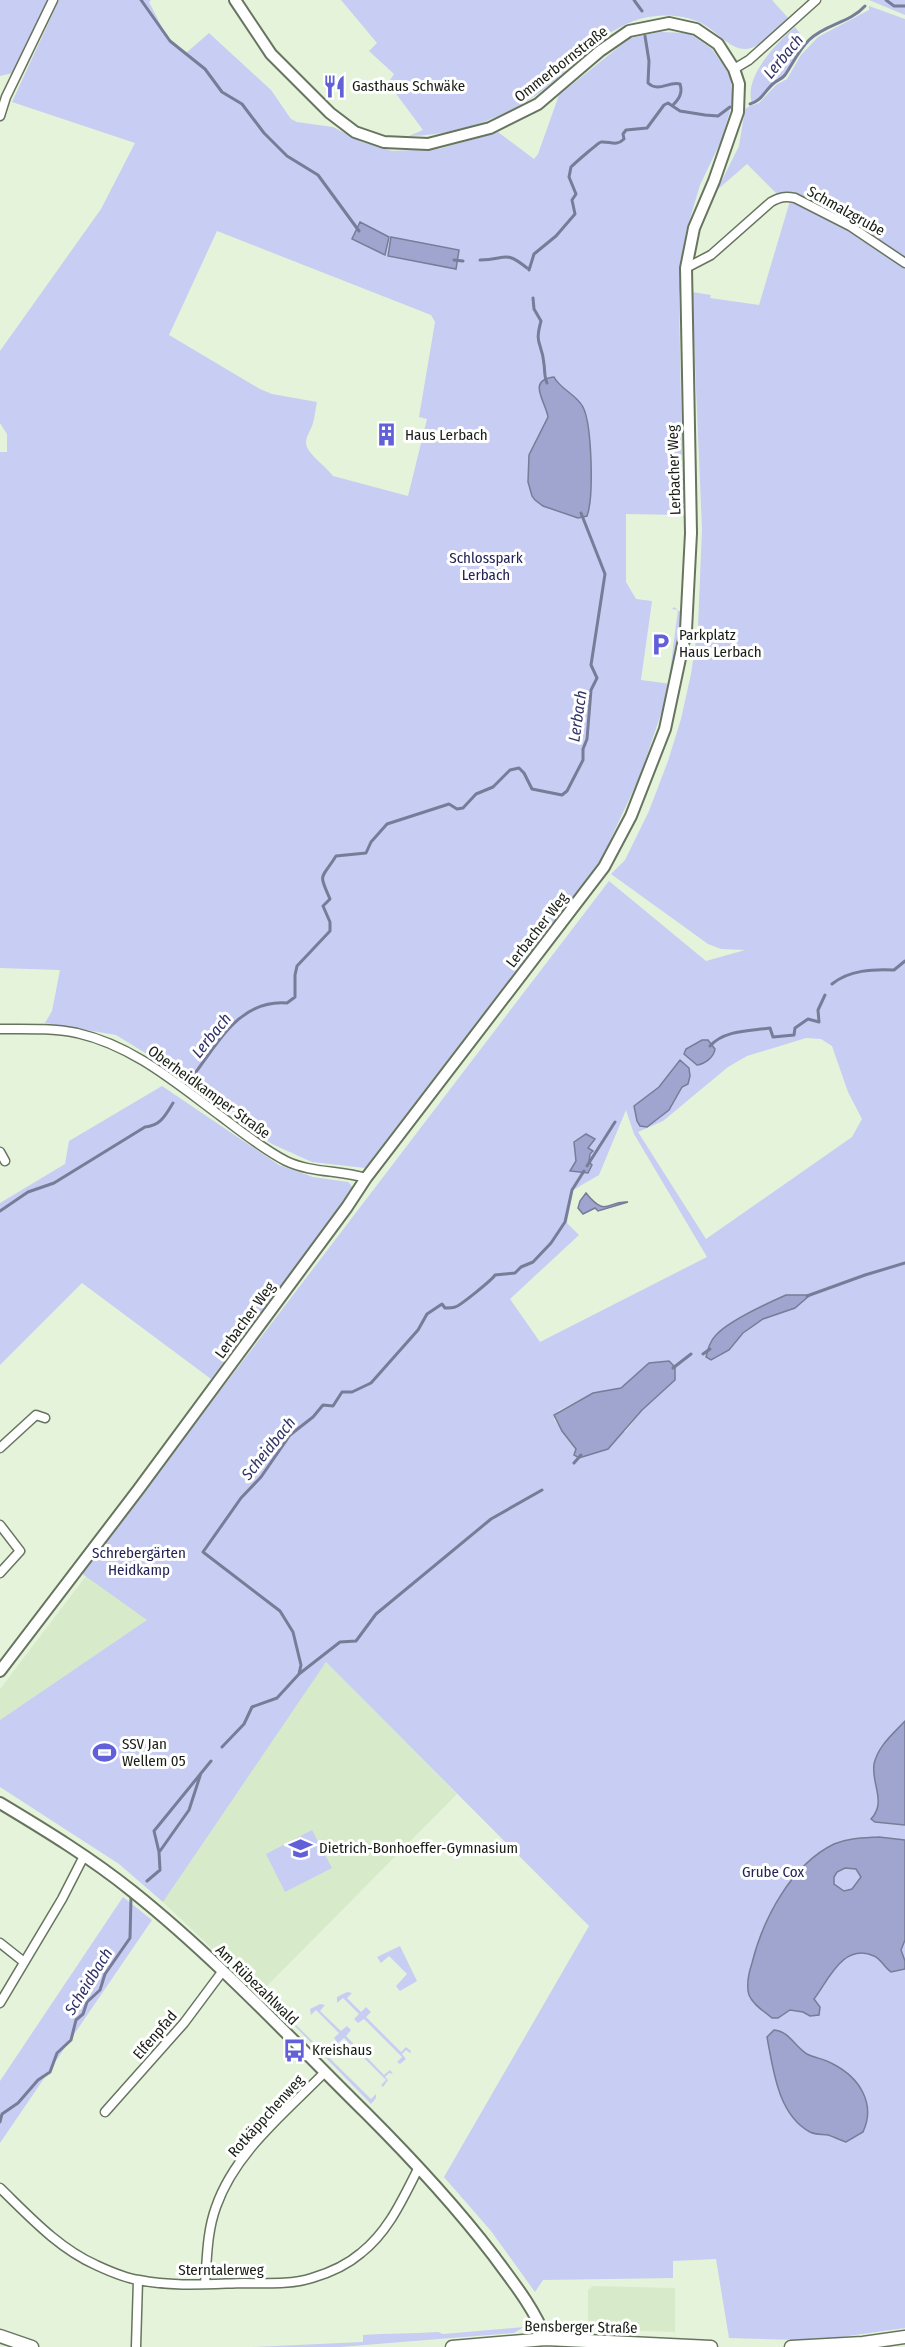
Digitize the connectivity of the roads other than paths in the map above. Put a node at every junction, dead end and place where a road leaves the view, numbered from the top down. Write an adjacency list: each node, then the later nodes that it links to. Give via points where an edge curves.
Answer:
1 (53, 0): 5 (street)
2 (235, 0): 4 (street, Ommerbornstraße, via 271,54 330,113 355,132 384,142 428,144 490,128 538,104 629,31 669,23 696,29 718,44)
3 (816, 0): 4 (street)
4 (734, 69): 8 (street, Lerbacher Weg, via 739,84 738,112 694,228)
5 (3, 95): 6 (street)
6 (0, 116)
7 (905, 263): 8 (street, Schmalzgrube, via 850,226 789,196 771,202 711,255)
8 (686, 268): 12 (street, Lerbacher Weg, via 691,533 686,630 665,729 631,816 604,867)
9 (0, 1029): 12 (street, Oberheidkamper Straße, via 76,1033 123,1049 288,1162)
10 (0, 1152): 11 (street)
11 (5, 1161)
12 (366, 1178): 17 (street, Lerbacher Weg)
13 (45, 1418): 14 (street, via 36,1415)
14 (0, 1448)
15 (0, 1525): 16 (street, via 20,1551)
16 (0, 1573)
17 (0, 1671)
18 (0, 1803): 19 (street, Am Rübezahlwald)
19 (82, 1861): 21 (street); 22 (street, Am Rübezahlwald, via 148,1904)
20 (0, 1943): 21 (street)
21 (24, 1962): 23 (street)
22 (222, 1972): 24 (street, Am Rübezahlwald); 25 (street, Elfenpfad, via 184,2023)
23 (0, 2003)
24 (325, 2072): 26 (street, Am Rübezahlwald); 29 (street, Rotkäppchenweg, via 249,2150 233,2173 216,2206 210,2229)
25 (105, 2112)
26 (419, 2167): 29 (street, Sterntalerweg, via 384,2230 361,2254 338,2268 288,2283); 32 (street, Am Rübezahlwald, via 517,2286)
27 (0, 2188): 28 (street, Sterntalerweg, via 70,2251)
28 (138, 2280): 29 (street, Sterntalerweg); 33 (street)
29 (205, 2284)
30 (0, 2336): 34 (main road)
31 (905, 2337): 37 (main road)
32 (546, 2339): 35 (main road, Bensberger Straße); 36 (main road, Bensberger Straße)
33 (137, 2346)
34 (32, 2347)
35 (452, 2347)
36 (711, 2347)
37 (791, 2347)

